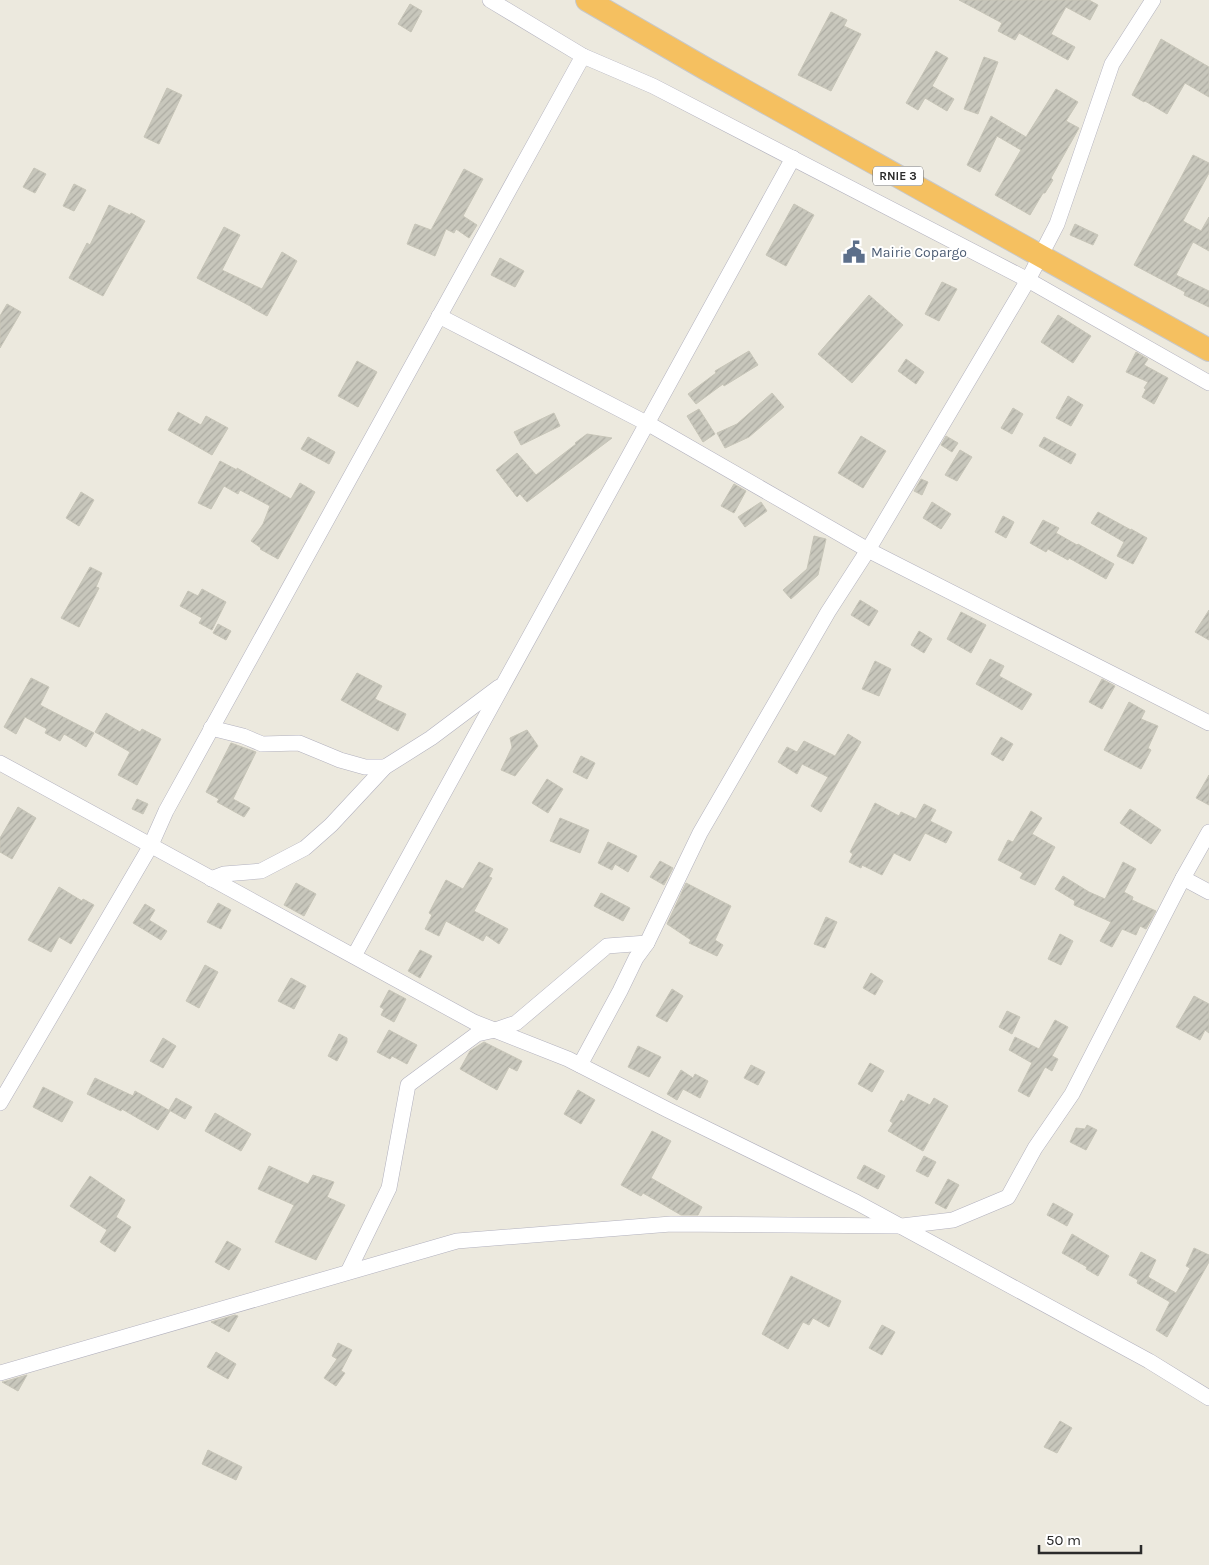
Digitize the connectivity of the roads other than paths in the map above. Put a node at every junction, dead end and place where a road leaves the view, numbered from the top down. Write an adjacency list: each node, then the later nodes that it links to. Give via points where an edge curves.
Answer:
1 (490, 0): 4 (street)
2 (587, 0): 6 (highway, RNIE 3)
3 (1153, 0): 6 (street, via 1112,64 1057,224)
4 (583, 56): 5 (street, via 653,86); 8 (street)
5 (793, 158): 7 (street); 11 (street)
6 (1041, 256): 7 (street); 9 (highway, RNIE 3)
7 (1028, 280): 10 (street); 12 (street)
8 (439, 316): 11 (street); 15 (street)
9 (1209, 350)
10 (1209, 384)
11 (647, 424): 12 (street); 13 (street)
12 (868, 550): 14 (street); 23 (street, via 828,612 700,833)
13 (504, 683): 17 (street, via 431,738); 24 (street)
14 (1209, 723)
15 (212, 728): 17 (street, via 262,744 299,743 365,767); 19 (street)
16 (0, 764): 19 (street)
17 (385, 767): 21 (street, via 305,848 260,871 224,874)
18 (1209, 832): 20 (street)
19 (150, 846): 21 (street); 27 (street)
20 (1183, 878): 22 (street); 28 (street, via 1072,1094 1035,1148 1008,1197 953,1220)
21 (211, 879): 24 (street)
22 (1209, 892)
23 (647, 942): 25 (street, via 607,946 516,1022); 26 (street)
24 (354, 956): 25 (street, via 474,1022)
25 (495, 1030): 26 (street); 29 (street, via 477,1034 408,1085 389,1188)
26 (580, 1065): 28 (street)
27 (0, 1103)
28 (902, 1226): 29 (street, via 671,1224 457,1241); 31 (street, via 1149,1361)
29 (348, 1272): 30 (street)
30 (0, 1373)
31 (1209, 1398)

